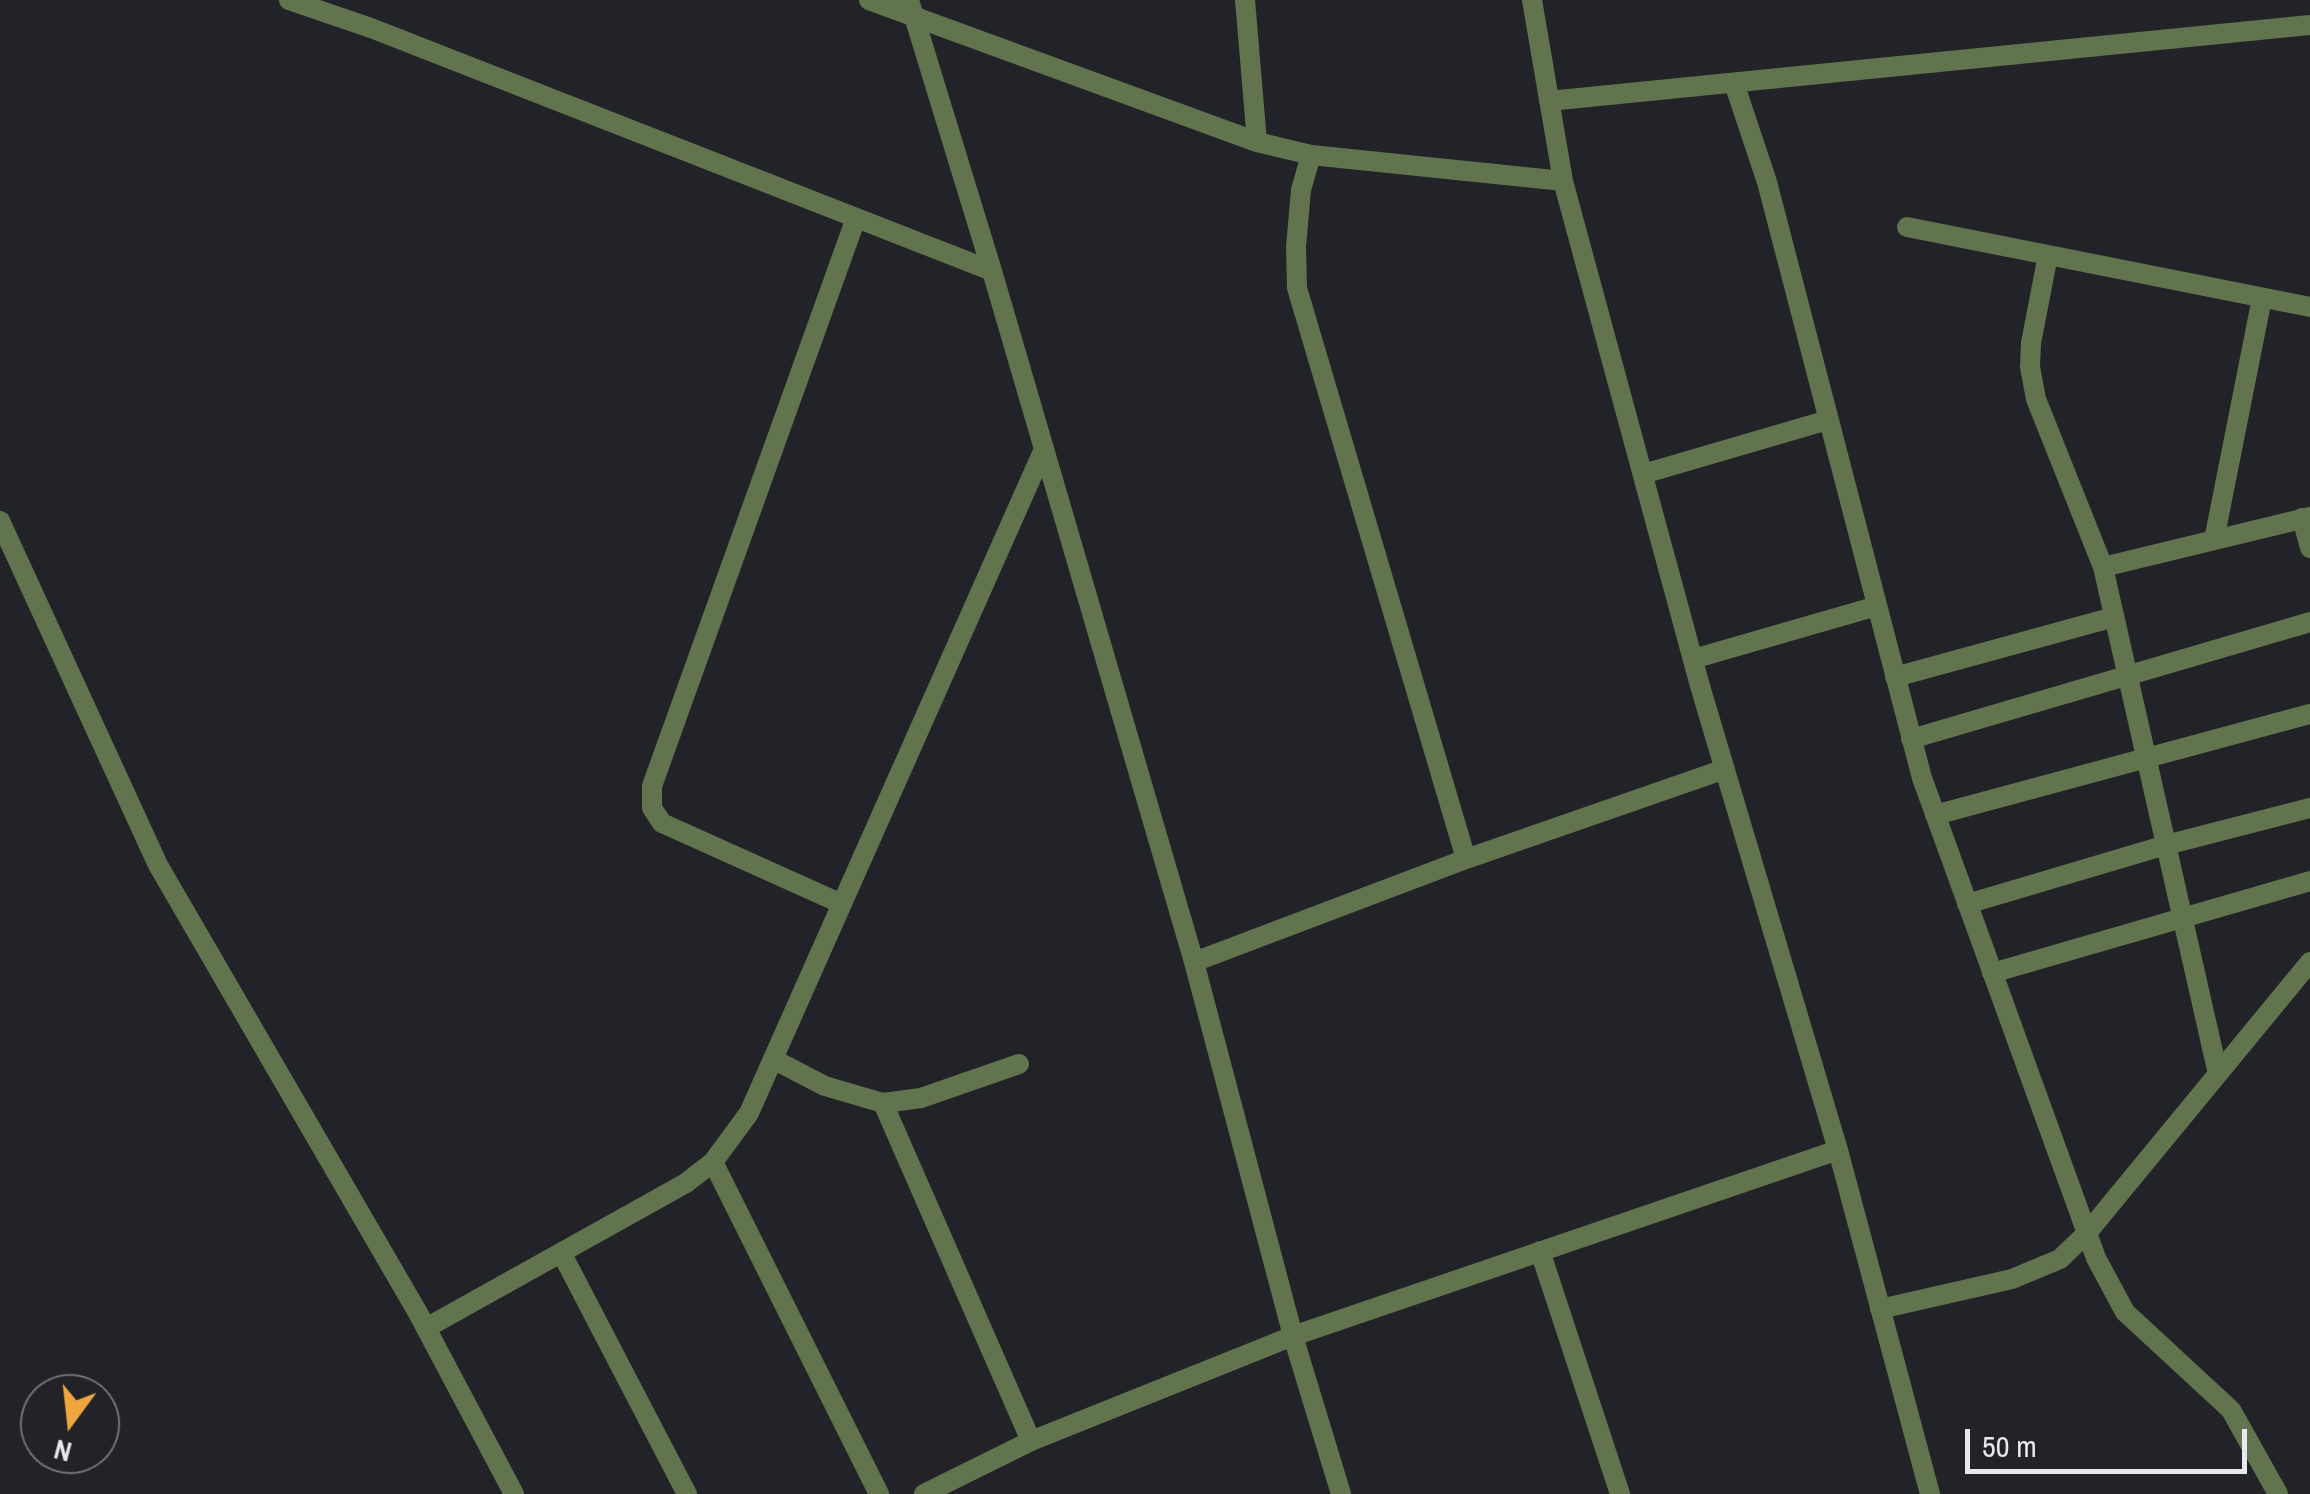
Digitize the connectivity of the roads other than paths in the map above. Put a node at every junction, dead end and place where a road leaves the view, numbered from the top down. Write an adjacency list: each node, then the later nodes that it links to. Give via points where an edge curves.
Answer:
1 (289, 0): 12 (street)
2 (869, 0): 5 (street)
3 (1245, 0): 9 (street)
4 (1532, 0): 8 (street)
5 (912, 9): 9 (street); 15 (street)
6 (2310, 24): 7 (street)
7 (1734, 83): 8 (street); 18 (street, via 1767,182)
8 (1549, 102): 11 (street)
9 (1257, 142): 10 (street)
10 (1311, 155): 11 (street); 39 (street, via 1301,190 1298,288)
11 (1563, 181): 20 (street)
12 (856, 218): 15 (street); 41 (street, via 652,786 652,808 662,823)
13 (1907, 226): 14 (street)
14 (2048, 254): 16 (street); 25 (street, via 2030,367 2036,400)
15 (992, 271): 19 (street)
16 (2262, 298): 17 (street); 23 (street)
17 (2310, 307)
18 (1828, 420): 20 (street); 26 (street)
19 (1044, 449): 41 (street); 44 (street)
20 (1643, 474): 29 (street)
21 (2306, 518): 23 (street); 24 (street)
22 (0, 521): 57 (street, via 158,865)
23 (2214, 540): 25 (street)
24 (2310, 548)
25 (2102, 568): 27 (street)
26 (1877, 606): 29 (street); 31 (street)
27 (2114, 617): 30 (street); 31 (street)
28 (2310, 622): 30 (street)
29 (1693, 658): 35 (street)
30 (2127, 675): 33 (street); 34 (street)
31 (1895, 677): 33 (street)
32 (2310, 714): 34 (street)
33 (1912, 738): 37 (street)
34 (2146, 758): 37 (street); 38 (street)
35 (1725, 769): 39 (street); 51 (street)
36 (2310, 808): 38 (street)
37 (1936, 815): 42 (street)
38 (2166, 845): 42 (street); 43 (street)
39 (1466, 859): 44 (street)
40 (2310, 881): 43 (street)
41 (842, 904): 47 (street)
42 (1967, 904): 46 (street)
43 (2183, 920): 46 (street); 49 (street)
44 (1194, 962): 58 (street)
45 (2310, 962): 49 (street)
46 (1992, 973): 53 (street)
47 (774, 1059): 50 (street, via 825,1086); 52 (street, via 749,1113)
48 (1020, 1064): 50 (street, via 921,1098)
49 (2218, 1074): 53 (street)
50 (882, 1103): 59 (street)
51 (1838, 1150): 54 (street); 56 (street)
52 (713, 1162): 55 (street); 62 (street)
53 (2087, 1232): 56 (street, via 2060,1259 2012,1279); 67 (street, via 2125,1312 2230,1410)
54 (1540, 1250): 58 (street); 65 (street)
55 (562, 1254): 57 (street); 61 (street)
56 (1880, 1308): 66 (street)
57 (426, 1328): 60 (street)
58 (1293, 1336): 59 (street); 64 (street)
59 (1031, 1441): 63 (street)
60 (514, 1494)
61 (687, 1494)
62 (879, 1494)
63 (924, 1494)
64 (1341, 1494)
65 (1620, 1494)
66 (1930, 1494)
67 (2278, 1494)

